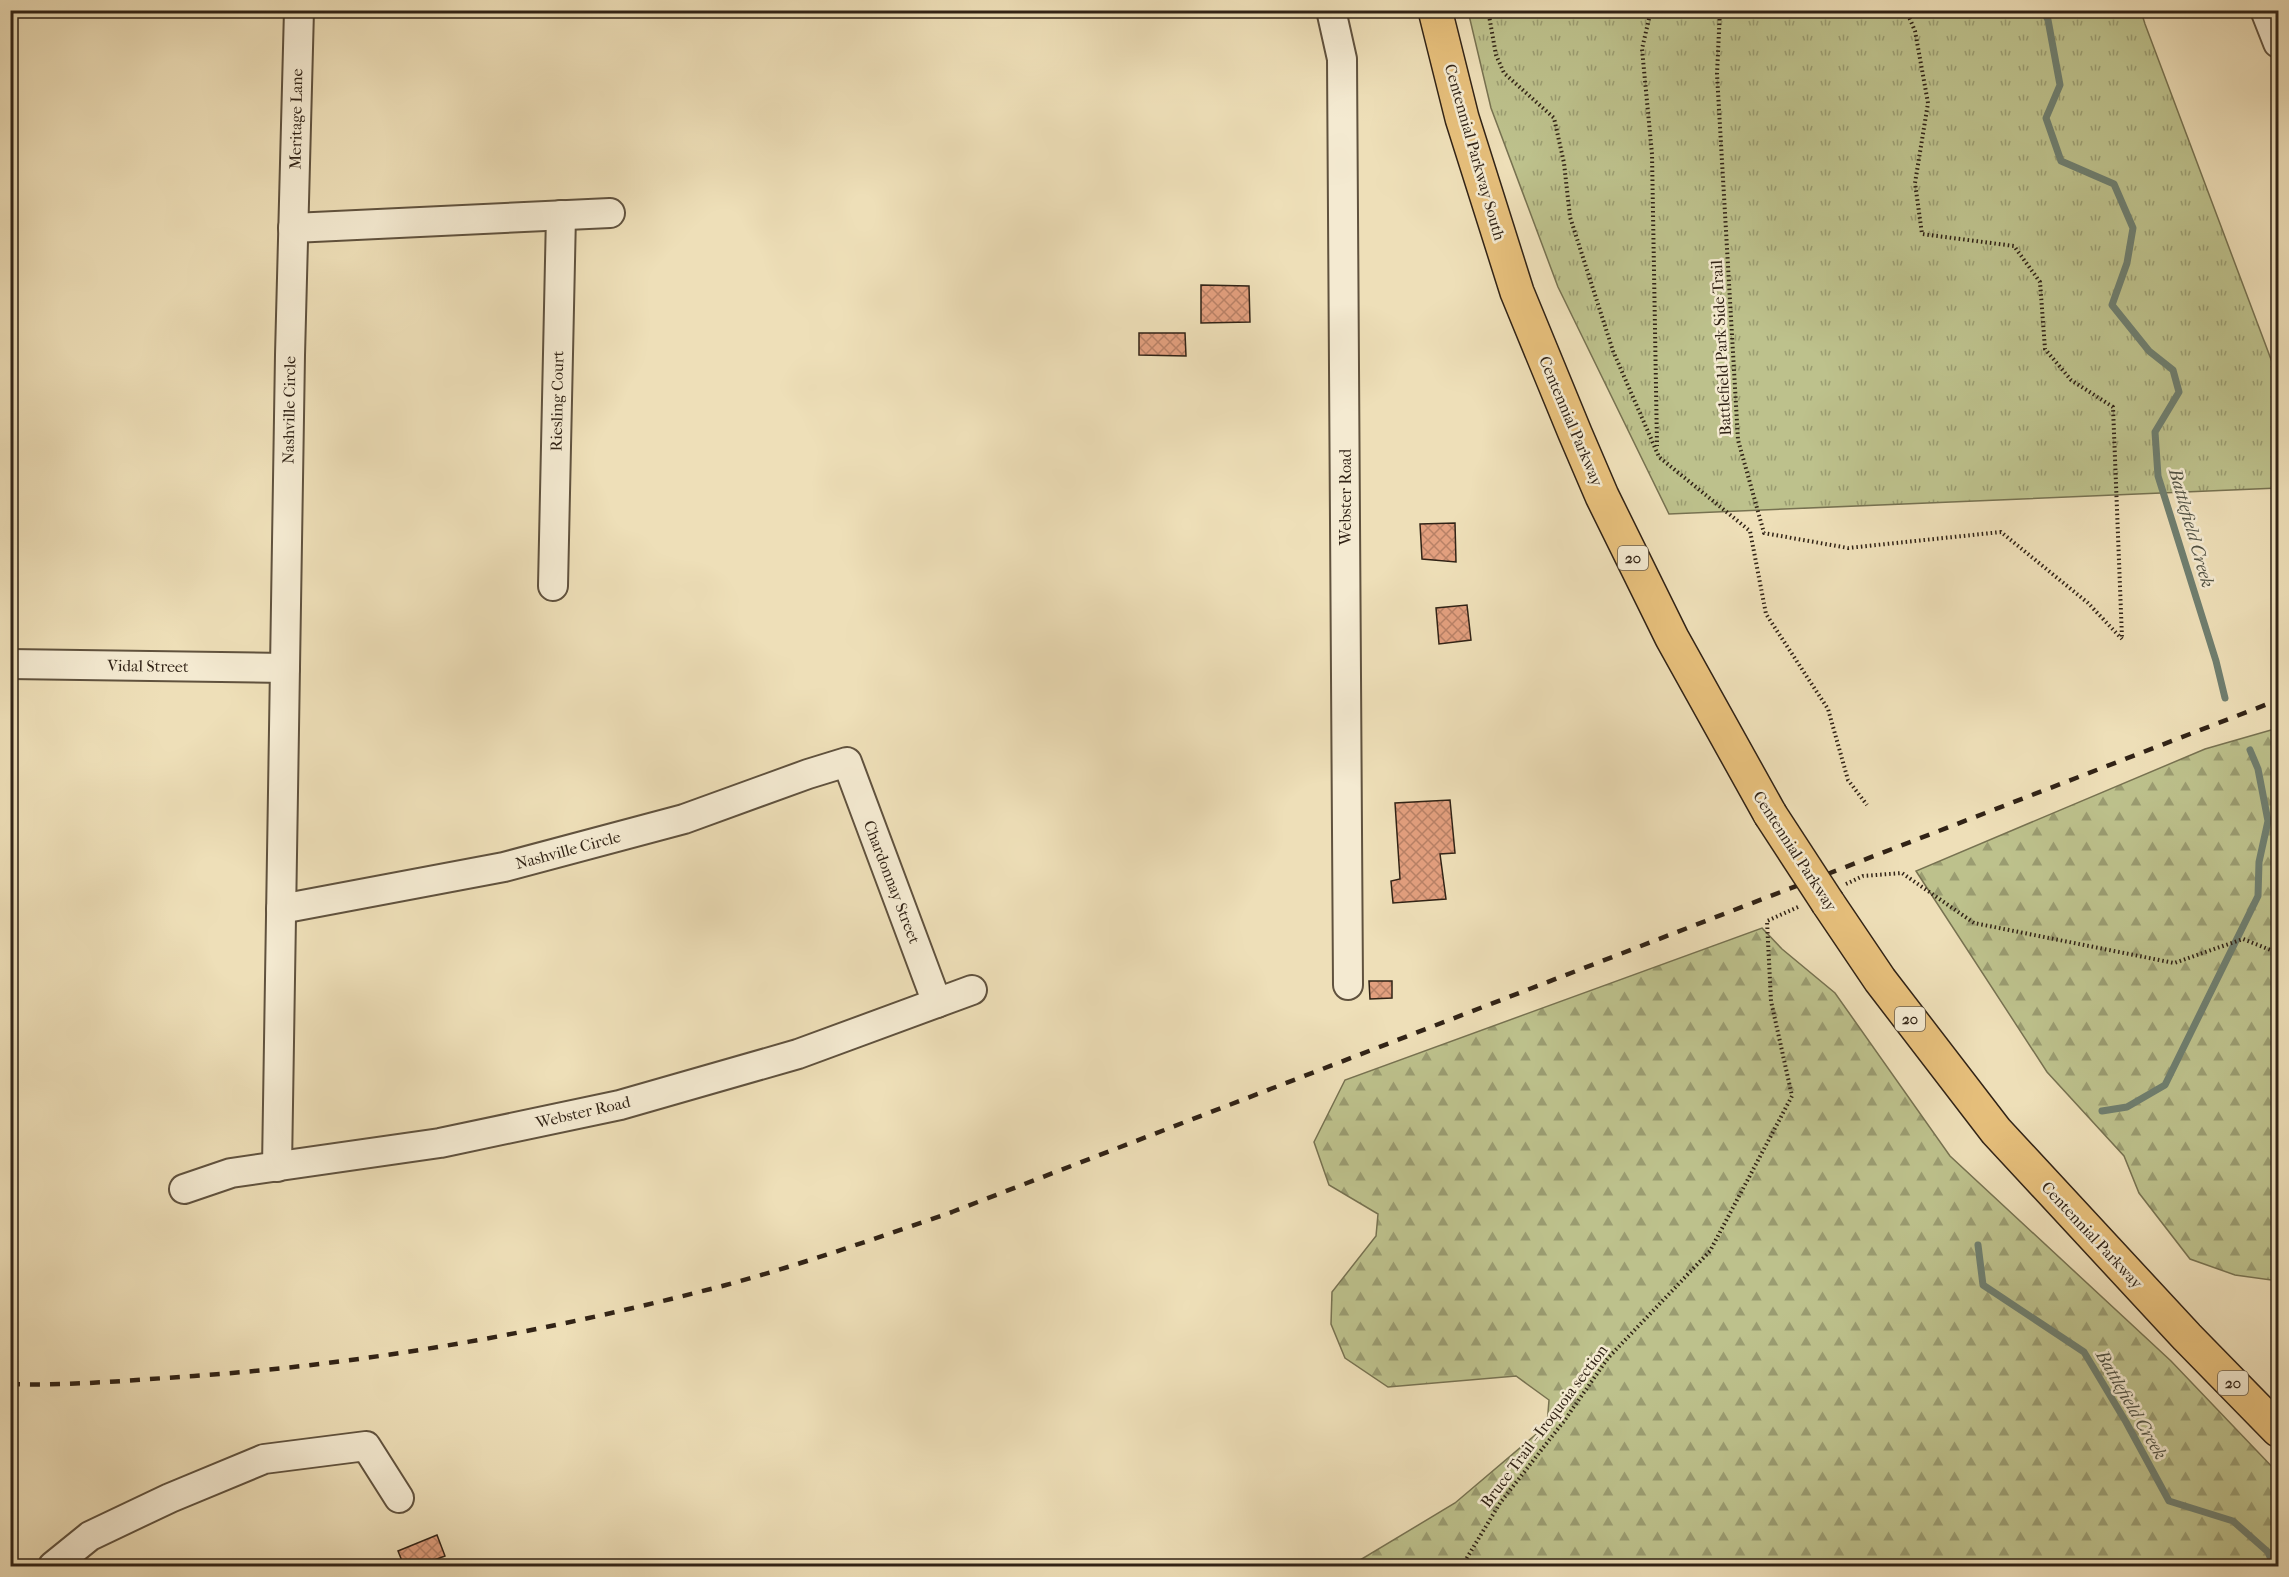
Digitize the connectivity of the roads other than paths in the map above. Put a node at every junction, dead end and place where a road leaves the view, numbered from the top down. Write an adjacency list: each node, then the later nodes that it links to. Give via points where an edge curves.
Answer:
1 (299, 10): 8 (street, Meritage Lane)
2 (1331, 10): 15 (street, Webster Road, via 1342,59)
3 (1435, 10): 9 (main road, Centennial Parkway South / 20, via 1462,118)
4 (2265, 10): 5 (street)
5 (2278, 43)
6 (610, 213): 7 (street)
7 (561, 215): 8 (street); 10 (street, Riesling Court)
8 (294, 228): 12 (street, Nashville Circle)
9 (1517, 292): 20 (main road, Centennial Parkway / 20, bridge, via 1602,496 1672,638 1770,814 1828,903 1880,980 1996,1131)
10 (553, 586)
11 (10, 664): 12 (street, Vidal Street)
12 (285, 668): 14 (street, Nashville Circle)
13 (847, 762): 14 (street, Nashville Circle, via 684,819 504,867); 17 (street, Chardonnay Street)
14 (281, 909): 18 (street, Nashville Circle)
15 (1348, 985)
16 (972, 990): 17 (street, Webster Road)
17 (937, 1003): 18 (street, Webster Road, via 798,1054 621,1105 440,1143)
18 (277, 1167): 19 (street, Webster Road, via 231,1173)
19 (184, 1189)
20 (2278, 1430)
21 (399, 1498): 22 (street, via 366,1446 264,1458 90,1536)
22 (53, 1566)

